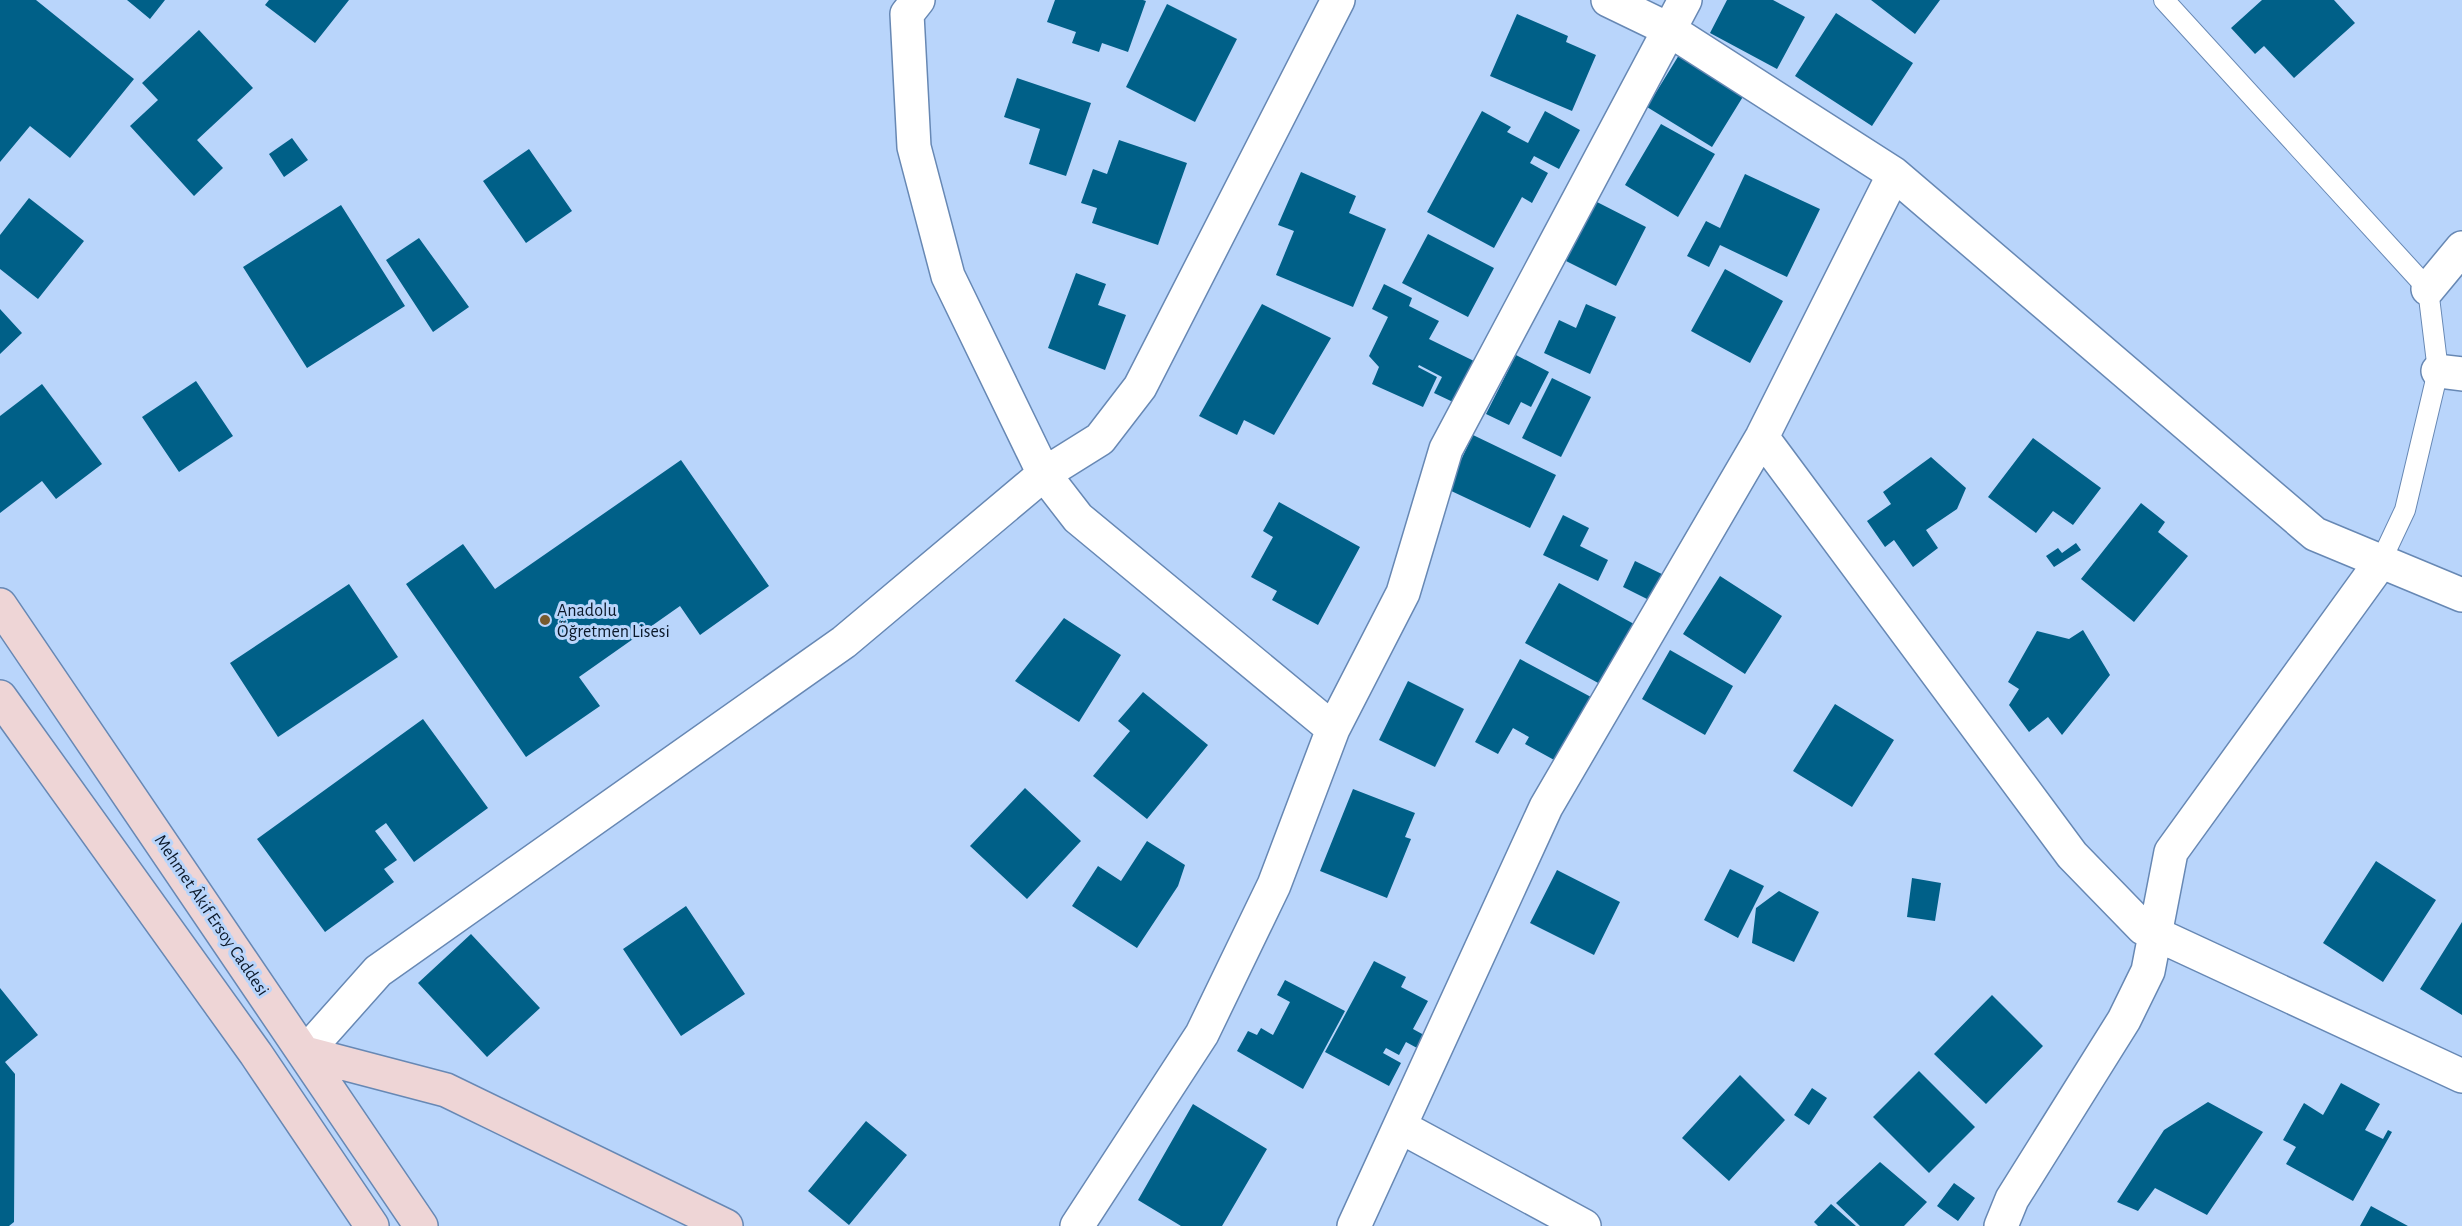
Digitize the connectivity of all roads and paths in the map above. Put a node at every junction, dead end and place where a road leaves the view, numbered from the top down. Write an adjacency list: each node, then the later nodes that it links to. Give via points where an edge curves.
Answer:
1 (1338, 0): 12 (street, via 1140,387 1100,439)
2 (1608, 0): 6 (street)
3 (1685, 0): 6 (street)
4 (2164, 0): 9 (lane)
5 (904, 5): 12 (street, via 914,147 948,276)
6 (1668, 29): 7 (street); 17 (street, via 1446,449 1404,592)
7 (1894, 174): 11 (street); 13 (street, via 2314,534)
8 (2462, 248): 9 (street)
9 (2428, 289): 10 (lane)
10 (2450, 372): 13 (lane, via 2405,510)
11 (1762, 437): 18 (street, via 2072,855 2142,928); 21 (street, via 1546,807)
12 (1044, 474): 17 (street, via 1078,518); 19 (street, via 844,642 378,971)
13 (2380, 563): 14 (street); 18 (street, via 2171,852)
14 (2462, 595)
15 (0, 605): 19 (main road, Mehmet Âkif Ersoy Caddesi)
16 (0, 698): 22 (main road, via 256,1054)
17 (1333, 729): 25 (street, via 1274,885 1202,1034)
18 (2156, 934): 20 (street); 28 (street, via 2148,970 2124,1020 2012,1199)
19 (305, 1053): 23 (main road, Mehmet Âkif Ersoy Caddesi); 24 (main road, via 446,1090)
20 (2462, 1076)
21 (1401, 1127): 26 (street); 27 (street)
22 (372, 1226)
23 (421, 1226)
24 (726, 1226)
25 (1077, 1226)
26 (1354, 1226)
27 (1584, 1226)
28 (2001, 1226)

